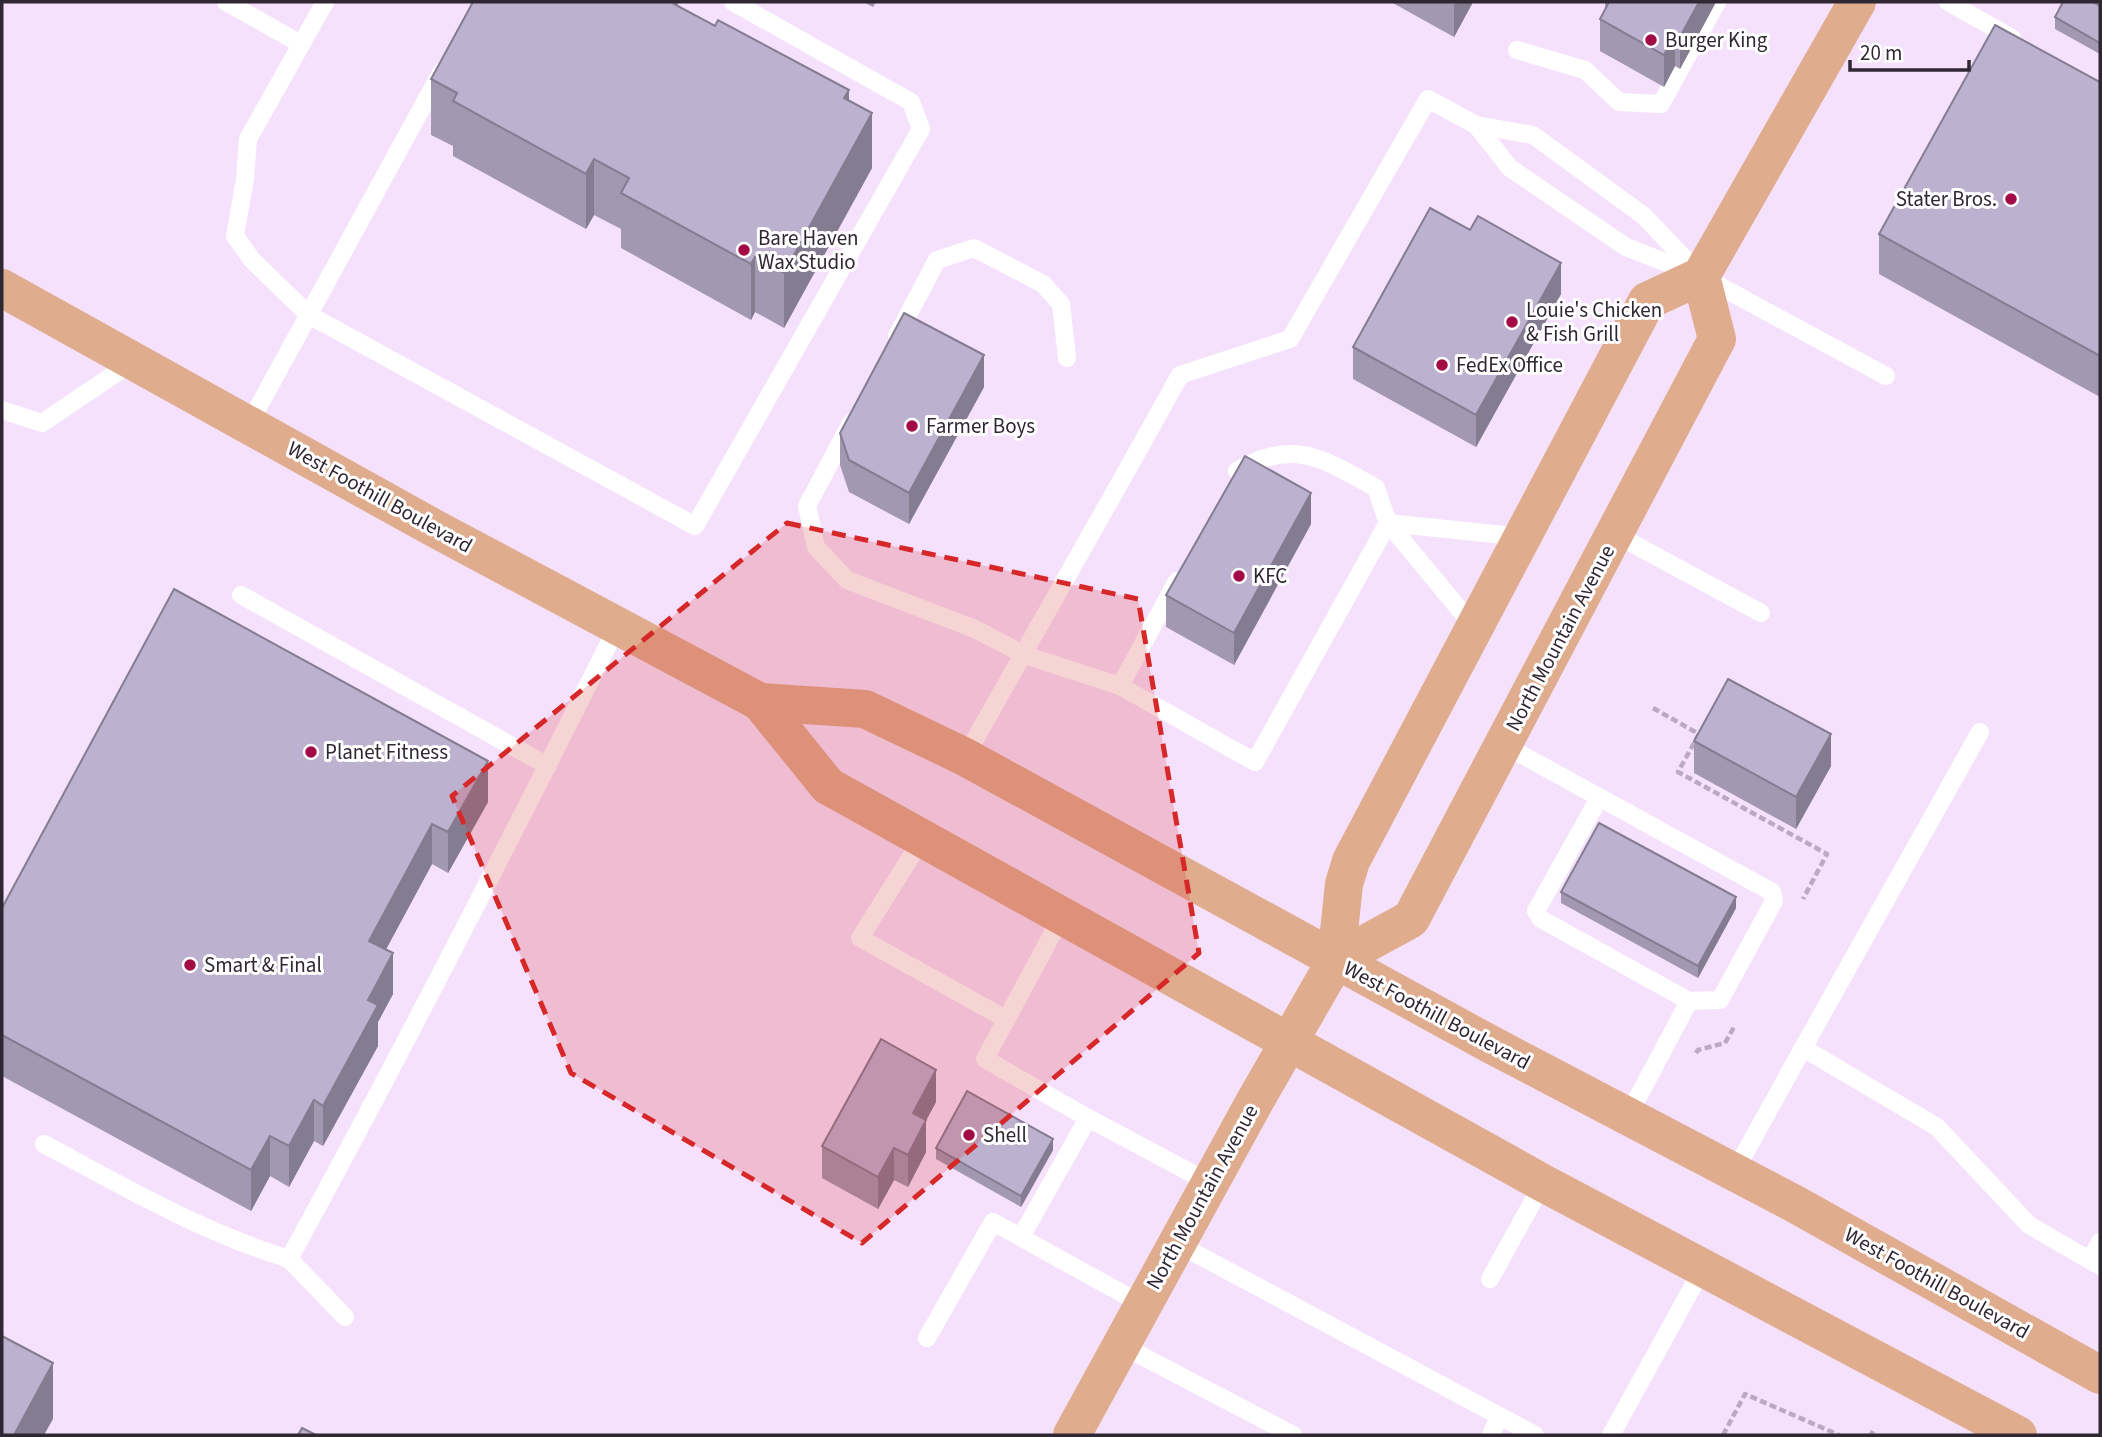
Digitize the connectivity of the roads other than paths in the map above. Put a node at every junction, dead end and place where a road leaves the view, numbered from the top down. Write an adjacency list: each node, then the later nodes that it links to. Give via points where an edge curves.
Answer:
1 (226, 2): 7 (lane)
2 (325, 2): 7 (lane)
3 (733, 2): 14 (lane, via 911,102 921,129 695,526)
4 (1717, 2): 8 (lane, via 1661,104 1619,102 1585,71)
5 (1857, 2): 12 (main road)
6 (1948, 2): 9 (lane)
7 (301, 44): 14 (lane, via 248,139 235,236 252,260)
8 (1517, 50)
9 (2033, 50)
10 (453, 51): 14 (lane)
11 (1476, 125): 12 (lane, via 1510,168 1626,247); 12 (lane, via 1533,135 1644,216); 31 (lane, via 1428,99 1290,339 1180,375)
12 (1701, 276): 18 (lane); 24 (main road, North Mountain Avenue, via 1717,339); 25 (main road, North Mountain Avenue, via 1647,301)
13 (2, 288): 17 (main road, West Foothill Boulevard)
14 (309, 315): 21 (lane)
15 (891, 346): 16 (lane, via 937,260 974,248 1043,284 1061,304)
16 (1067, 358)
17 (134, 361): 20 (lane, via 42,423); 21 (main road, West Foothill Boulevard)
18 (1886, 376)
19 (859, 407): 31 (lane, via 807,506 816,547 847,580 975,629)
20 (2, 410)
21 (249, 424): 29 (main road, West Foothill Boulevard)
22 (1231, 481): 23 (lane, via 1238,470 1285,452 1323,459 1376,488)
23 (1388, 523): 25 (lane); 30 (lane); 32 (lane, via 1255,762)
24 (1615, 534): 28 (lane); 35 (main road, North Mountain Avenue)
25 (1523, 537): 30 (main road, North Mountain Avenue)
26 (1185, 566): 32 (lane)
27 (241, 595): 37 (lane)
28 (1761, 613)
29 (617, 627): 33 (main road, West Foothill Boulevard); 37 (lane)
30 (1475, 628): 41 (main road, North Mountain Avenue, via 1351,861)
31 (1025, 655): 32 (lane); 36 (lane)
32 (1120, 686)
33 (760, 702): 36 (main road, West Foothill Boulevard, via 865,709); 39 (main road, West Foothill Boulevard, via 828,786)
34 (1980, 732): 45 (lane)
35 (1504, 745): 38 (lane); 41 (main road, North Mountain Avenue, via 1411,919)
36 (965, 757): 41 (main road, West Foothill Boulevard)
37 (548, 766): 55 (lane)
38 (1599, 798): 42 (lane, via 1536,912 1541,919); 42 (lane, via 1772,892 1774,901 1720,1000)
39 (922, 839): 40 (main road, West Foothill Boulevard); 43 (lane, via 860,938)
40 (1062, 916): 43 (lane); 44 (main road, West Foothill Boulevard)
41 (1336, 960): 44 (main road, North Mountain Avenue); 46 (main road, West Foothill Boulevard)
42 (1689, 1001): 46 (lane)
43 (1006, 1019): 47 (lane, via 985,1059)
44 (1289, 1043): 50 (main road, North Mountain Avenue); 51 (main road, West Foothill Boulevard)
45 (1803, 1048): 49 (lane); 56 (lane, via 1937,1127 2029,1226)
46 (1628, 1116): 49 (main road, West Foothill Boulevard)
47 (1088, 1118): 50 (lane); 52 (lane)
48 (44, 1144): 55 (lane, via 162,1208 249,1247)
49 (1735, 1171): 63 (main road, West Foothill Boulevard)
50 (1210, 1183): 54 (main road, North Mountain Avenue)
51 (1543, 1183): 57 (main road, West Foothill Boulevard); 58 (lane)
52 (1021, 1237): 59 (lane); 61 (lane, via 993,1222)
53 (2100, 1242): 56 (lane)
54 (1177, 1243): 59 (main road, North Mountain Avenue); 64 (lane)
55 (289, 1259): 60 (lane)
56 (2095, 1263)
57 (1703, 1268): 69 (lane); 70 (main road, West Foothill Boulevard)
58 (1490, 1279)
59 (1143, 1305): 62 (main road, North Mountain Avenue)
60 (345, 1317)
61 (927, 1338)
62 (1121, 1345): 65 (main road, North Mountain Avenue); 66 (lane)
63 (2100, 1375)
64 (1499, 1416): 67 (lane); 68 (lane)
65 (1072, 1435)
66 (1293, 1435)
67 (1491, 1435)
68 (1535, 1435)
69 (1611, 1435)
70 (2018, 1435)

